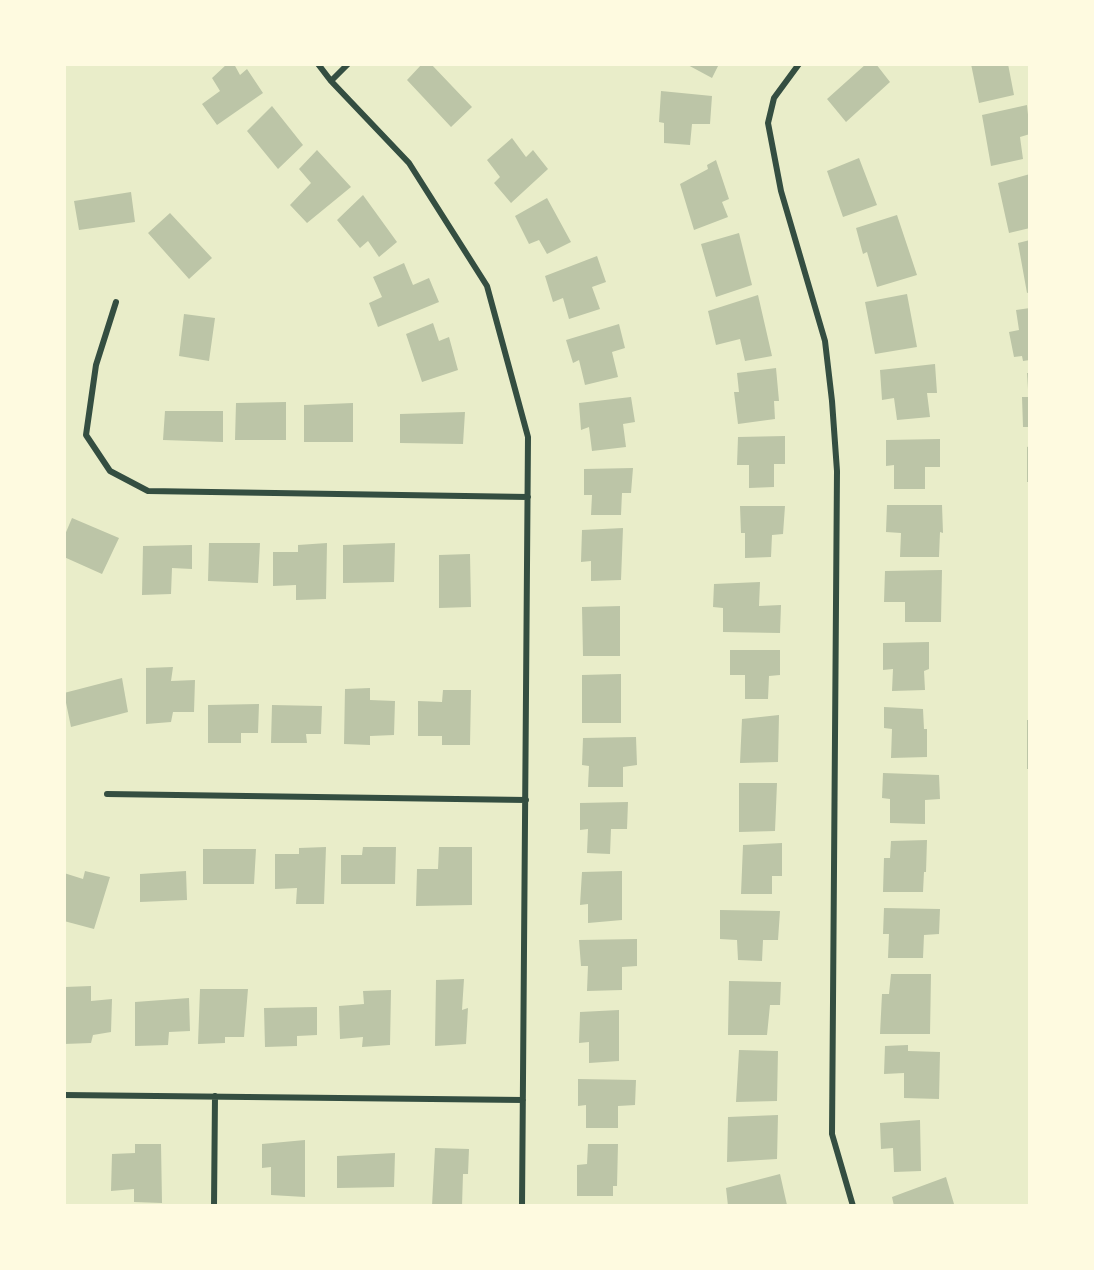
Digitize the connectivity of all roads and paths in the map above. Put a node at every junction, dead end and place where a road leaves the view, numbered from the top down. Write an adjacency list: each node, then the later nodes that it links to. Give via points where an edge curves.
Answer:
1 (318, 64): 4 (street)
2 (348, 64): 4 (street)
3 (799, 64): 14 (street, via 774,98 768,123 781,191 825,341 832,401 837,471 832,1134)
4 (331, 81): 6 (street, via 409,163 487,286 528,437)
5 (116, 302): 6 (street, via 96,365 86,435 110,471 148,490)
6 (528, 497): 8 (street)
7 (107, 794): 8 (street)
8 (526, 800): 11 (street)
9 (64, 1095): 10 (street)
10 (215, 1096): 11 (street); 12 (street)
11 (523, 1100): 13 (street)
12 (214, 1206)
13 (522, 1206)
14 (853, 1206)

